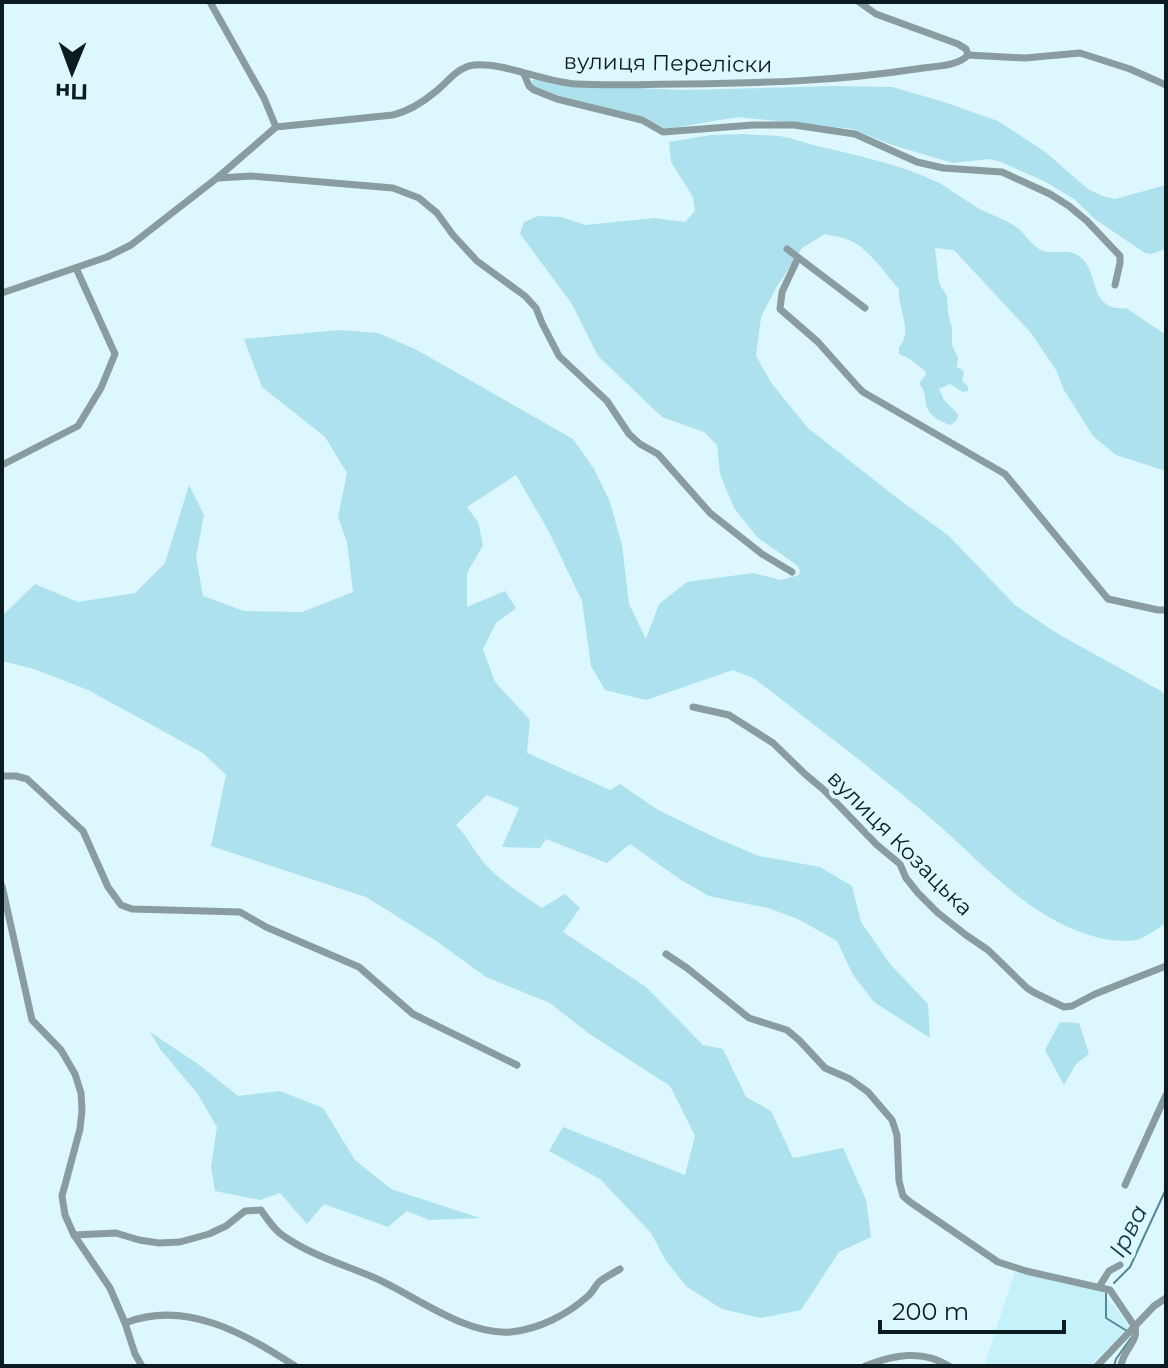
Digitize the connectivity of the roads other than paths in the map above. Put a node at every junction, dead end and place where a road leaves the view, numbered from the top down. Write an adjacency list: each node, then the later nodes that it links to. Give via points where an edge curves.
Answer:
1 (210, 2): 6 (street)
2 (859, 2): 3 (street, via 876,14 958,44)
3 (968, 55): 4 (street, вулиця Переліски, via 953,63 900,71 778,83 572,84); 5 (street, via 1025,58 1080,53)
4 (524, 74): 6 (street, вулиця Переліски, via 475,65 459,70 406,111); 11 (street, via 534,90 642,120 663,132 794,125 855,134 943,168 1002,172 1050,194 1096,230 1120,256)
5 (1166, 85)
6 (276, 127): 7 (street)
7 (217, 178): 10 (street, via 131,245); 15 (street, via 379,186 419,198 477,261 536,308 559,356 607,401 629,434 658,454 710,513)
8 (787, 249): 9 (street)
9 (798, 258): 13 (street); 16 (street, via 780,309 858,387 1005,474 1108,599)
10 (76, 268): 12 (street); 14 (street, via 115,354 78,426)
11 (1115, 285)
12 (2, 293)
13 (865, 308)
14 (2, 465)
15 (792, 572)
16 (1166, 610)
17 (693, 707): 21 (street, вулиця Козацька, via 729,715 773,743 900,864 938,913 1035,993 1072,1006)
18 (2, 776): 22 (street, via 27,779 83,831 121,905 240,912 359,967 413,1014)
19 (2, 886): 25 (street, via 32,1020 61,1050 81,1093 80,1129 62,1196)
20 (666, 954): 28 (street, via 749,1018 787,1030 825,1068 868,1092 892,1120 899,1181 910,1202 998,1262)
21 (1166, 966)
22 (517, 1065)
23 (1166, 1095): 24 (street)
24 (1125, 1185)
25 (74, 1235): 27 (street, via 116,1233 180,1242 226,1226 245,1211 261,1210 284,1237 315,1254 460,1321 508,1332 556,1318); 30 (street, via 103,1276)
26 (1120, 1265): 28 (street)
27 (620, 1269)
28 (1099, 1287): 31 (street, via 1110,1290)
29 (1166, 1298): 31 (street)
30 (125, 1323): 32 (street); 33 (street, via 164,1315 198,1318)
31 (1131, 1330): 36 (street); 37 (street, via 1136,1333)
32 (142, 1366)
33 (295, 1366)
34 (865, 1366): 35 (street, via 918,1355)
35 (949, 1366)
36 (1097, 1366)
37 (1121, 1366)

